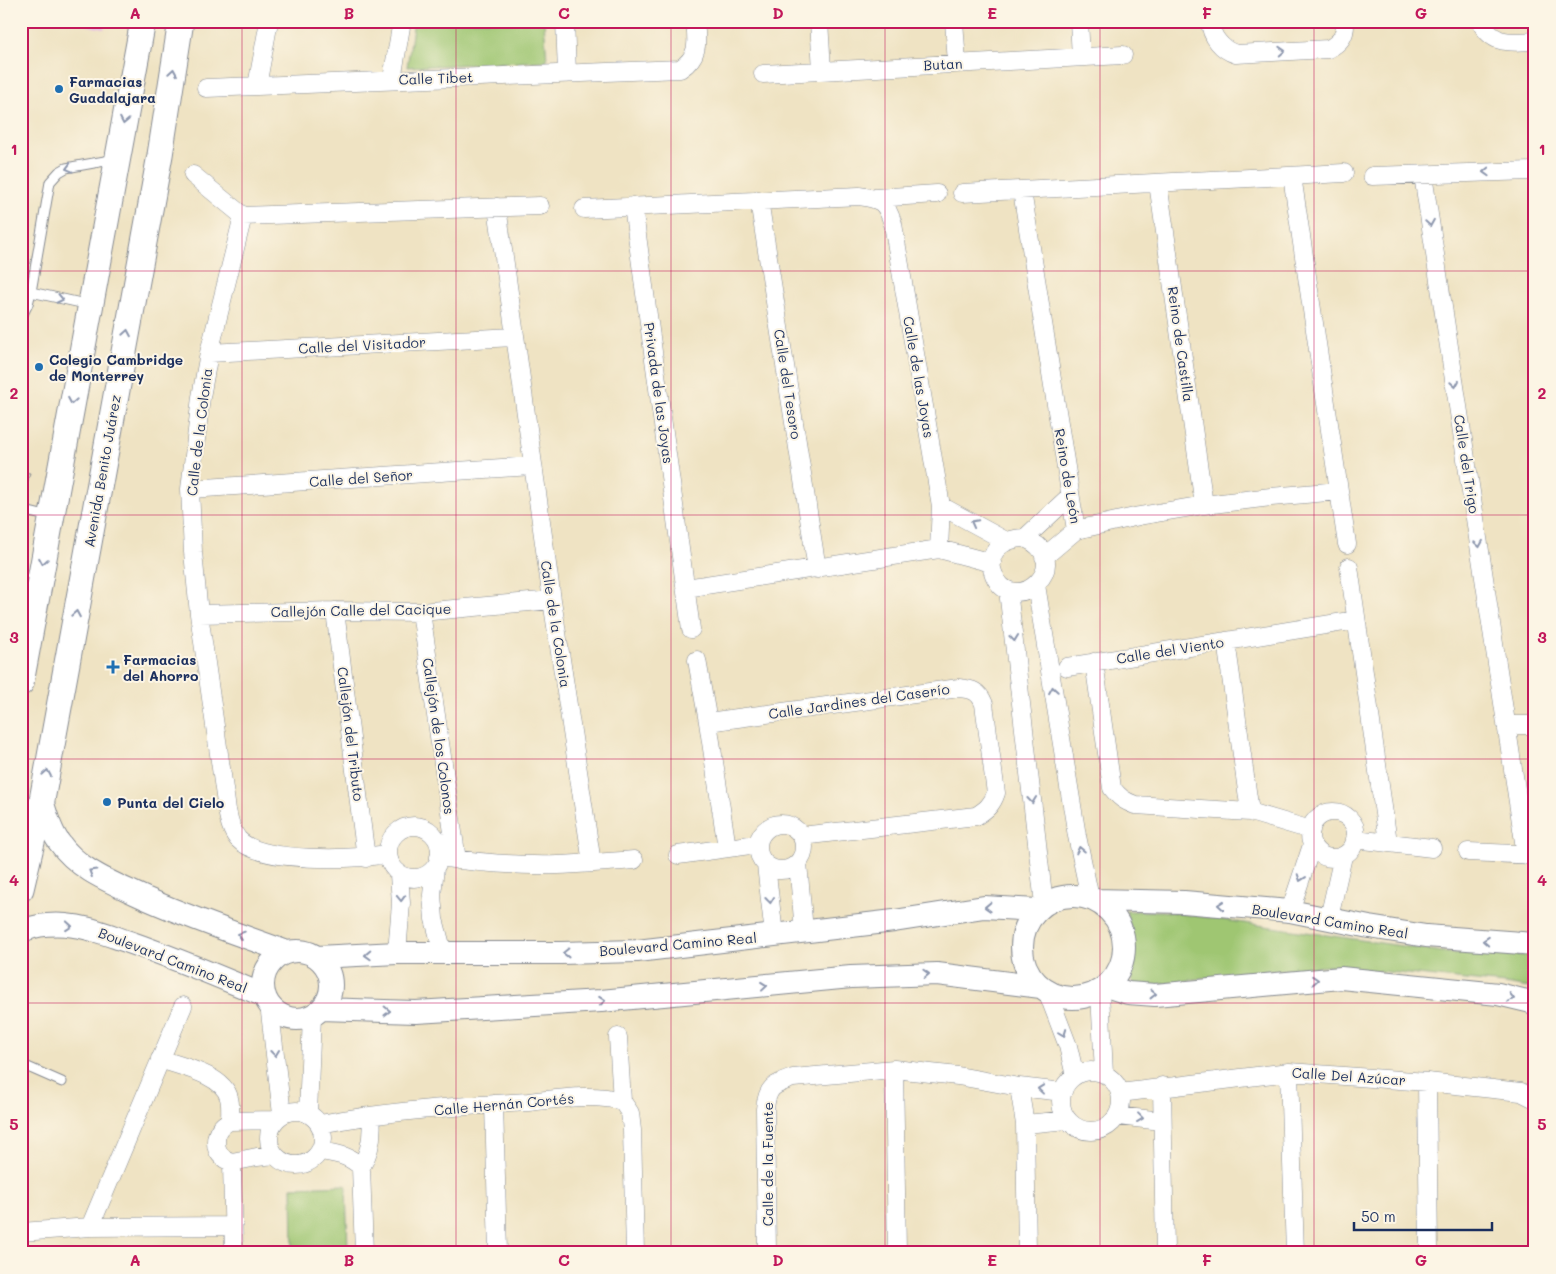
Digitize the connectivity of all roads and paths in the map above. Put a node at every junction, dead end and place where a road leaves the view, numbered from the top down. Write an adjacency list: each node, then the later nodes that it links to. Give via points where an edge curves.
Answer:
1 (143, 21): 23 (main road, one-way to 23)
2 (181, 21): 80 (main road, Avenida Benito Juárez, one-way to 2)
3 (269, 21): 21 (street)
4 (402, 21): 20 (street)
5 (565, 21): 18 (street)
6 (695, 21): 18 (street, Calle Tibet, via 697,46 690,63 680,69)
7 (819, 21): 17 (street)
8 (954, 21): 16 (street)
9 (1079, 21): 15 (street)
10 (1210, 21): 11 (street, one-way to 11, via 1216,40 1236,54 1328,49 1342,40)
11 (1345, 21)
12 (1480, 21): 13 (street, via 1498,40)
13 (1535, 41)
14 (1123, 55): 15 (street, Butan)
15 (1081, 57): 16 (street, Butan)
16 (957, 63): 17 (street, Butan)
17 (822, 70): 19 (street, Butan)
18 (567, 73): 20 (street, Calle Tibet)
19 (763, 74)
20 (392, 79): 21 (street, Calle Tibet)
21 (257, 86): 22 (street, Calle Tibet)
22 (206, 88)
23 (117, 159): 41 (lane, one-way to 41, via 66,168 50,182); 42 (main road)
24 (1535, 171): 27 (street, one-way to 27)
25 (1344, 174): 28 (street)
26 (193, 175): 40 (street)
27 (1423, 175): 29 (street); 78 (street, Calle del Trigo, one-way to 78)
28 (1292, 176): 30 (street); 48 (street)
29 (1372, 176)
30 (1158, 183): 31 (street); 50 (street, Reino de Castilla)
31 (1022, 191): 32 (street); 49 (street, Reino de León)
32 (962, 193)
33 (937, 194): 34 (street)
34 (875, 198): 35 (street); 51 (street, Calle de las Joyas, via 888,210 893,224)
35 (759, 200): 37 (street); 62 (street, Calle del Tesoro)
36 (540, 206): 38 (street)
37 (633, 206): 39 (street); 64 (street, Privada de las Joyas)
38 (497, 207): 40 (street); 44 (street, Calle de la Colonia)
39 (584, 209)
40 (242, 216): 45 (street, Calle de la Colonia)
41 (31, 292): 42 (lane, one-way to 42); 43 (lane)
42 (90, 305): 53 (main road, one-way to 53)
43 (21, 318)
44 (514, 337): 45 (street, Calle del Visitador); 46 (street, Calle de la Colonia)
45 (209, 353): 47 (street, Calle de la Colonia)
46 (532, 466): 47 (street, Calle del Señor); 66 (street, Calle de la Colonia)
47 (190, 489): 69 (street, Calle de la Colonia)
48 (1338, 491): 50 (street, Reino de León); 57 (street)
49 (1070, 496): 54 (street, Reino de León); 55 (street)
50 (1204, 505): 54 (street, Reino de León)
51 (941, 506): 56 (street, one-way to 51); 58 (street, Calle de las Joyas)
52 (21, 510): 53 (lane)
53 (51, 517): 76 (main road, one-way to 76)
54 (1076, 530): 59 (street)
55 (1025, 538): 56 (street); 59 (street, via 1040,548)
56 (1006, 541): 60 (street, via 999,546)
57 (1347, 544)
58 (939, 550): 60 (street); 62 (street)
59 (1044, 557): 63 (street, via 1044,572)
60 (992, 563): 65 (street, via 996,579)
61 (1349, 567): 70 (street)
62 (817, 569): 64 (street)
63 (1036, 585): 65 (street, via 1023,591); 103 (street, one-way to 63, via 1077,836)
64 (686, 588): 71 (street, Privada de las Joyas)
65 (1008, 590): 104 (street, one-way to 104)
66 (552, 600): 68 (street, Callejón Calle del Cacique); 98 (street, Calle de la Colonia)
67 (335, 611): 68 (street, Callejón Calle del Cacique); 69 (street, Callejón Calle del Cacique); 94 (street, Callejón del Tributo)
68 (420, 612): 95 (street, Callejón de los Colonos)
69 (200, 614): 94 (street, Calle de la Colonia, via 227,810 238,839 263,851 297,857)
70 (1356, 620): 72 (street, Calle del Viento); 85 (street)
71 (691, 629)
72 (1226, 641): 74 (street, Calle del Viento); 81 (street)
73 (697, 660): 77 (street)
74 (1094, 662): 75 (street, Calle del Viento); 81 (street, via 1112,788 1118,797 1135,805)
75 (1067, 666)
76 (21, 683)
77 (708, 722): 82 (street, Calle Jardines del Caserío, via 960,688 977,692 982,697 996,787 993,802 986,810 976,816); 87 (street)
78 (1506, 725): 79 (street); 92 (street, Calle del Trigo)
79 (1535, 725)
80 (42, 800): 102 (main road, Avenida Benito Juárez); 111 (street, one-way to 80, via 173,911 85,868 58,842)
81 (1250, 812): 83 (street)
82 (801, 836): 86 (street, via 791,826 777,824 764,831); 99 (street, via 804,850)
83 (1312, 838): 84 (street, via 1314,823 1319,817 1333,812 1341,814 1352,824); 93 (street, via 1322,856); 105 (street, one-way to 105)
84 (1355, 839): 85 (street); 93 (street)
85 (1388, 842): 88 (street)
86 (758, 844): 87 (street); 100 (street, via 760,859)
87 (727, 848): 91 (street)
88 (1432, 848)
89 (1468, 852): 92 (street)
90 (388, 854): 94 (street, Calle de la Colonia); 97 (street, via 388,846 397,832 420,826 434,835 438,842); 101 (street)
91 (678, 855)
92 (1530, 855)
93 (1343, 856): 106 (street)
94 (366, 858)
95 (457, 860): 97 (street); 98 (street, via 525,865)
96 (634, 860): 98 (street)
97 (437, 862): 101 (street, via 429,873 414,878); 113 (street, via 432,895)
98 (592, 863)
99 (798, 863): 100 (street, via 779,870); 107 (street)
100 (766, 865): 109 (street, one-way to 109)
101 (399, 874): 112 (street, one-way to 112, via 401,903)
102 (21, 889)
103 (1092, 899): 104 (street, via 1066,895); 105 (street, Boulevard Camino Real, one-way to 103, via 1184,902); 116 (street, via 1106,906 1124,937 1124,956 1118,972)
104 (1040, 907): 107 (street, Boulevard Camino Real, one-way to 107, via 984,906); 115 (street, via 1027,924 1022,949 1029,974)
105 (1290, 911): 106 (street, Boulevard Camino Real)
106 (1329, 918): 110 (street, Boulevard Camino Real, one-way to 106, via 1426,936)
107 (804, 931): 109 (street, Boulevard Camino Real)
108 (21, 932): 117 (street, Boulevard Camino Real, one-way to 117, via 59,925 93,930 162,953)
109 (774, 935): 113 (street, Boulevard Camino Real, one-way to 113, via 637,951)
110 (1535, 944)
111 (287, 952): 114 (street, via 302,951); 117 (street, via 266,969 263,978)
112 (396, 953): 113 (street, Boulevard Camino Real); 114 (street, Boulevard Camino Real, one-way to 114)
113 (443, 954)
114 (316, 957): 120 (street, via 329,972 331,982 327,1001)
115 (1044, 989): 116 (street, via 1072,998 1086,997); 120 (street, one-way to 115, via 416,1012 602,1001 851,977 937,974); 127 (street, one-way to 127, via 1068,1046)
116 (1103, 989): 118 (street, one-way to 118, via 1155,994 1341,978 1498,994); 126 (street)
117 (267, 1000): 120 (street, via 276,1012 293,1019 303,1019); 139 (street, one-way to 139)
118 (1535, 1003)
119 (183, 1006): 122 (street)
120 (316, 1012): 140 (street)
121 (618, 1037): 135 (street)
122 (160, 1059): 142 (street, via 216,1080 230,1099); 150 (street)
123 (21, 1064): 128 (lane)
124 (894, 1069): 131 (street, Calle de la Fuente); 156 (street, Calle de la Fuente, via 793,1078 779,1083 766,1096); 157 (street)
125 (1289, 1072): 129 (street, Calle Del Azúcar); 130 (street, Calle Del Azúcar); 160 (street)
126 (1104, 1074): 127 (street, via 1094,1071); 133 (street, via 1111,1078)
127 (1075, 1076): 132 (street)
128 (62, 1082)
129 (1427, 1082): 134 (street, Calle Del Azúcar, via 1521,1092); 161 (street)
130 (1162, 1086): 133 (street, Calle Del Azúcar); 143 (street)
131 (1019, 1087): 132 (street, one-way to 131); 144 (street)
132 (1063, 1092): 141 (street, via 1063,1111)
133 (1120, 1093): 138 (street)
134 (1535, 1099)
135 (622, 1101): 136 (street, Calle Hernán Cortés, via 589,1097); 155 (street, via 630,1113 632,1130)
136 (494, 1104): 137 (street, Calle Hernán Cortés); 154 (street)
137 (371, 1116): 140 (street, Calle Hernán Cortés); 148 (street, via 372,1139)
138 (1118, 1116): 141 (street, via 1104,1129 1094,1132 1075,1127); 143 (street, one-way to 143)
139 (279, 1117): 140 (street, via 299,1110); 142 (street); 146 (street, via 270,1128 270,1147)
140 (314, 1118): 145 (street, via 324,1132)
141 (1068, 1120): 144 (street)
142 (230, 1121): 147 (street, via 220,1128 216,1142 221,1156)
143 (1162, 1121): 159 (street)
144 (1025, 1124): 158 (street)
145 (321, 1151): 146 (street, via 308,1164 299,1166 290,1165); 148 (street, via 345,1155)
146 (274, 1155): 147 (street)
147 (232, 1162): 149 (street)
148 (361, 1167): 153 (street)
149 (233, 1226): 150 (street); 152 (street)
150 (90, 1227): 151 (street)
151 (21, 1232)
152 (234, 1253)
153 (364, 1253)
154 (498, 1253)
155 (635, 1253)
156 (767, 1253)
157 (897, 1253)
158 (1027, 1253)
159 (1165, 1253)
160 (1296, 1253)
161 (1430, 1253)

